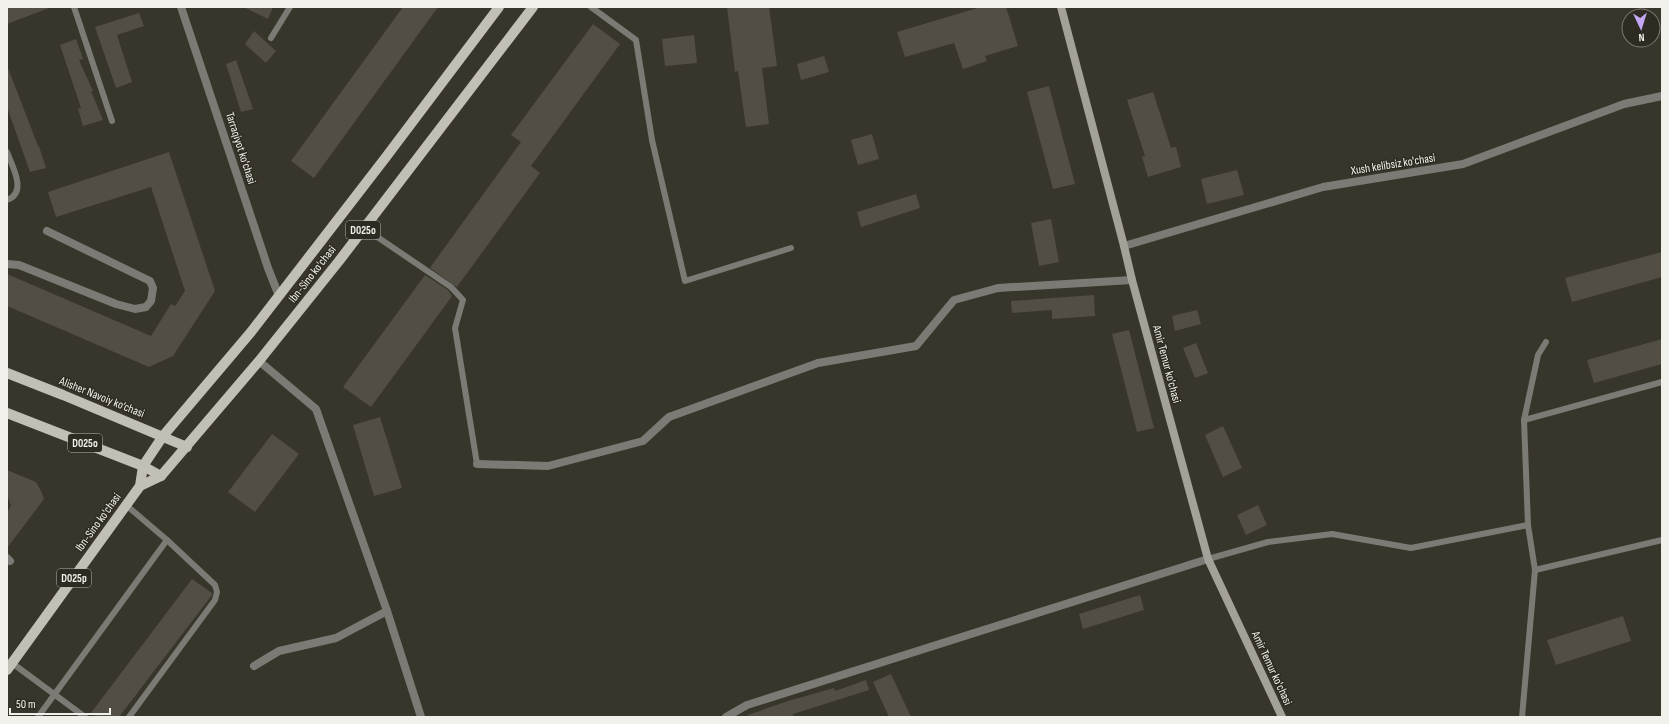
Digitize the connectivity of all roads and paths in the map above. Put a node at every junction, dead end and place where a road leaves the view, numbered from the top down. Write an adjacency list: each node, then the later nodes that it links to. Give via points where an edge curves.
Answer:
1 (74, 7): 10 (lane)
2 (181, 7): 19 (street, Tarraqiyot ko'chasi, via 268,268)
3 (290, 7): 8 (lane)
4 (499, 7): 19 (main road, Ibn-Sino ko'chasi / D025o)
5 (533, 7): 13 (main road, Ibn-Sino ko'chasi / D025o)
6 (591, 7): 16 (lane, via 636,40 652,140 685,281)
7 (1061, 7): 15 (main road, Amir Temur ko'chasi)
8 (271, 38)
9 (1662, 96): 15 (street, Xush kelibsiz ko'chasi, via 1624,104 1463,164 1323,187)
10 (112, 121)
11 (7, 152): 12 (lane, via 18,183 17,192)
12 (7, 200)
13 (364, 228): 21 (main road, Ibn-Sino ko'chasi / D025o); 28 (lane, via 451,287 463,300 455,328)
14 (47, 231): 17 (street, via 150,281 153,288 151,302 146,307 135,309 122,306 19,265)
15 (1124, 246): 18 (main road, Amir Temur ko'chasi)
16 (791, 248)
17 (7, 264)
18 (1132, 280): 28 (street, via 998,288 954,300 916,346 818,363 669,417 643,442 548,466); 36 (main road, Amir Temur ko'chasi)
19 (280, 296): 26 (main road, Ibn-Sino ko'chasi / D025o)
20 (1546, 342): 25 (lane, via 1538,355)
21 (259, 361): 27 (main road, Ibn-Sino ko'chasi / D025o); 38 (street, via 316,410)
22 (7, 374): 26 (main road, Alisher Navoiy ko’chasi)
23 (1662, 382): 25 (lane)
24 (7, 413): 29 (main road, D025o)
25 (1524, 420): 33 (lane)
26 (163, 436): 27 (main road, Alisher Navoiy ko’chasi); 29 (main road, Ibn-Sino ko'chasi / D025p)
27 (187, 446): 30 (main road, Ibn-Sino ko'chasi / D025p)
28 (477, 464)
29 (143, 466): 30 (main road, D025o); 31 (main road, Ibn-Sino ko'chasi / D025p)
30 (161, 476): 31 (main road, Ibn-Sino ko'chasi / D025p)
31 (140, 486): 32 (main road, Ibn-Sino ko'chasi / D025p)
32 (126, 505): 34 (lane); 40 (main road, Ibn-Sino ko'chasi / D025p)
33 (1528, 525): 36 (lane, via 1411,548 1332,534 1268,542); 37 (lane)
34 (167, 540): 41 (lane); 44 (lane, via 215,585 217,592 215,600)
35 (1662, 540): 37 (lane)
36 (1208, 559): 46 (street, via 747,705); 47 (main road, Amir Temur ko'chasi)
37 (1535, 570): 48 (lane)
38 (387, 611): 39 (street, via 336,638 278,651); 45 (street)
39 (254, 666)
40 (9, 667): 41 (lane)
41 (54, 694): 42 (lane); 43 (lane)
42 (38, 717)
43 (85, 717)
44 (129, 717)
45 (421, 717)
46 (726, 717)
47 (1282, 717)
48 (1522, 717)

